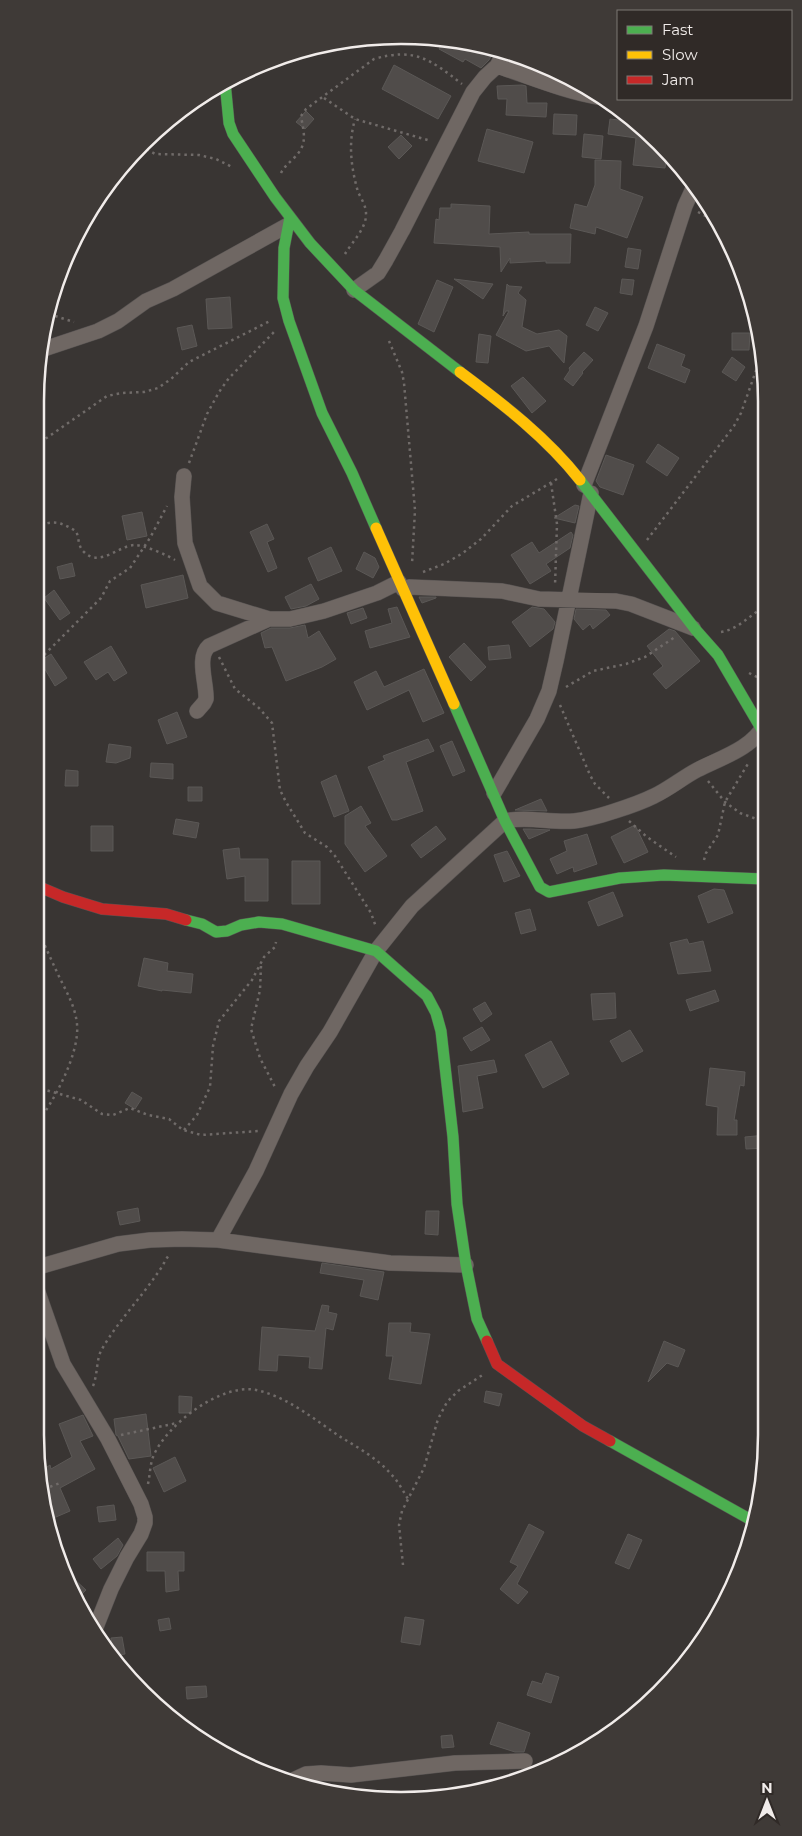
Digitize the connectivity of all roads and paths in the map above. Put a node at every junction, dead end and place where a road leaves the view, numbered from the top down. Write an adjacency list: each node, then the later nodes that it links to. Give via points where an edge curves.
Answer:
1 (501, 58): 2 (street)
2 (497, 66): 4 (street); 5 (street)
3 (226, 90): 12 (street, via 233,134)
4 (472, 92): 6 (path, via 428,60 410,54 374,59); 8 (street)
5 (582, 93)
6 (324, 97): 7 (path); 12 (path, via 301,116 303,148 282,171)
7 (355, 120): 8 (path); 16 (path, via 351,134 351,158 366,212 363,227)
8 (444, 145): 17 (street)
9 (147, 149): 10 (path, via 155,154 199,155)
10 (238, 170)
11 (691, 193): 13 (street)
12 (275, 197): 15 (street)
13 (685, 206): 14 (path); 29 (street)
14 (707, 217)
15 (289, 221): 16 (street); 19 (street, via 282,269); 23 (street, via 173,289 146,301 118,321)
16 (333, 268): 18 (street)
17 (378, 272): 18 (street); 20 (street)
18 (354, 290): 20 (street)
19 (283, 298): 21 (street); 25 (path, via 278,313 271,321 189,362 158,388 107,396)
20 (371, 303): 26 (street, via 515,414)
21 (289, 321): 27 (path, via 269,336 219,392); 35 (street, via 322,413)
22 (387, 335): 35 (path, via 402,372 415,510)
23 (48, 348)
24 (756, 370): 33 (path, via 734,426)
25 (44, 440)
26 (570, 468): 28 (path); 29 (street)
27 (184, 476): 38 (street, via 185,543 200,586 217,603)
28 (551, 483): 35 (path, via 512,506 463,553); 36 (path)
29 (588, 489): 33 (street); 36 (street)
30 (168, 502): 32 (path)
31 (44, 524): 32 (path, via 56,521 76,531 82,550 88,555 105,556 134,545)
32 (144, 548): 34 (path); 41 (path, via 130,568 110,581 101,598)
33 (636, 553): 39 (street)
34 (179, 565)
35 (406, 584): 36 (street, via 502,591); 38 (street, via 324,611 290,619); 48 (street)
36 (561, 600): 39 (street, via 631,604); 42 (street)
37 (758, 610): 39 (path, via 736,628)
38 (268, 620): 40 (street)
39 (694, 630): 42 (path, via 644,657 593,671); 44 (street, via 718,655)
40 (215, 644): 43 (street, via 206,649 206,699); 58 (path, via 234,689 259,708 272,723 280,790 286,802 305,833 335,856 371,913)
41 (44, 655)
42 (552, 693): 48 (street); 50 (path, via 564,712 590,775)
43 (197, 711)
44 (758, 727)
45 (758, 734): 47 (street, via 732,753)
46 (758, 739): 49 (path, via 745,770)
47 (695, 771): 49 (path); 50 (street, via 654,796)
48 (494, 793): 52 (street)
49 (725, 802): 51 (path, via 740,813); 53 (path, via 718,835 706,853)
50 (618, 809): 52 (street, via 574,821 525,818); 53 (path, via 636,828)
51 (758, 819)
52 (505, 821): 53 (street, via 540,887 549,892 620,878); 58 (street, via 412,906)
53 (698, 875): 54 (street)
54 (758, 879)
55 (44, 889): 56 (street, via 102,909 166,914 202,924 216,932)
56 (259, 922): 58 (street, via 282,924); 59 (path, via 276,943)
57 (44, 942): 61 (path, via 72,1000 77,1023 77,1039)
58 (379, 947): 62 (street); 69 (street, via 427,996 436,1012 442,1040)
59 (261, 965): 62 (path, via 252,1037); 64 (path, via 219,1021 213,1046 210,1088 197,1114)
60 (44, 1090): 61 (path)
61 (56, 1093): 63 (path); 64 (path, via 81,1100 102,1114 130,1108 169,1119)
62 (285, 1108): 65 (street)
63 (44, 1112)
64 (183, 1130): 65 (path, via 213,1135)
65 (276, 1130): 67 (street)
66 (182, 1239): 67 (street); 68 (street, via 118,1244); 72 (path, via 102,1349)
67 (218, 1240): 69 (street, via 390,1263)
68 (44, 1265)
69 (466, 1265): 71 (street, via 477,1319)
70 (44, 1310): 72 (street, via 63,1364)
71 (497, 1364): 77 (path, via 446,1402 424,1468); 79 (street, via 583,1426)
72 (86, 1401): 74 (street)
73 (178, 1423): 74 (path); 77 (path, via 220,1396 240,1390 255,1390 290,1404 368,1455 392,1474); 78 (path, via 152,1458)
74 (108, 1439): 78 (street)
75 (60, 1483): 76 (path)
76 (48, 1488)
77 (408, 1499): 80 (path, via 399,1525)
78 (144, 1510): 81 (street, via 145,1523 141,1534 111,1589)
79 (748, 1518)
80 (403, 1565)
81 (98, 1623)
82 (525, 1761): 83 (street, via 455,1763 351,1775 321,1773)
83 (299, 1777)

